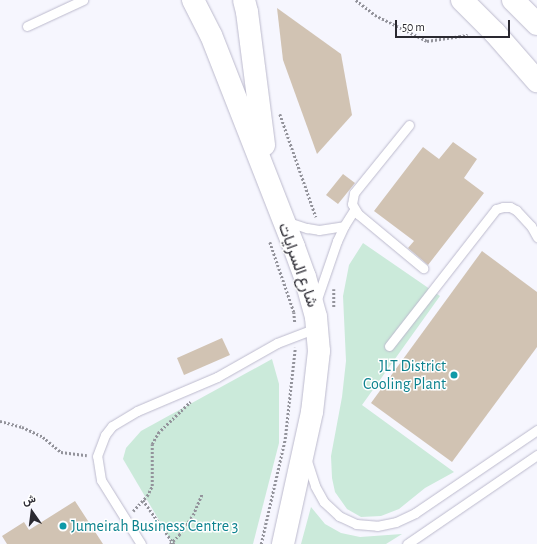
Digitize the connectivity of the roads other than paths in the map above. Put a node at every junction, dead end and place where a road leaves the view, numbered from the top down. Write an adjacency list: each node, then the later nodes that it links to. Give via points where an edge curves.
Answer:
1 (82, 0): 7 (lane)
2 (192, 0): 11 (main road, شارع السرايات, via 212,35)
3 (244, 0): 11 (main road, via 265,157)
4 (462, 0): 8 (main road)
5 (513, 0): 6 (main road)
6 (537, 24)
7 (27, 26)
8 (537, 81)
9 (410, 125): 10 (lane, via 354,193)
10 (354, 210): 12 (lane); 14 (lane)
11 (279, 211): 12 (lane, via 306,228 319,230); 15 (main road, شارع السرايات)
12 (344, 226): 15 (lane, via 330,259)
13 (537, 237): 16 (lane, via 531,226 516,210 503,206 496,210)
14 (423, 268)
15 (322, 317): 18 (main road, شارع السرايات, via 312,412); 20 (lane, via 297,334 263,349 217,377 137,411 112,426 105,435 97,456 101,480)
16 (389, 346)
17 (537, 430): 18 (lane, via 415,512 396,522 377,526 356,524 339,516 324,502 315,486)
18 (304, 448): 21 (main road, شارع السرايات)
19 (537, 456): 22 (lane)
20 (141, 544)
21 (283, 544)
22 (407, 544)

